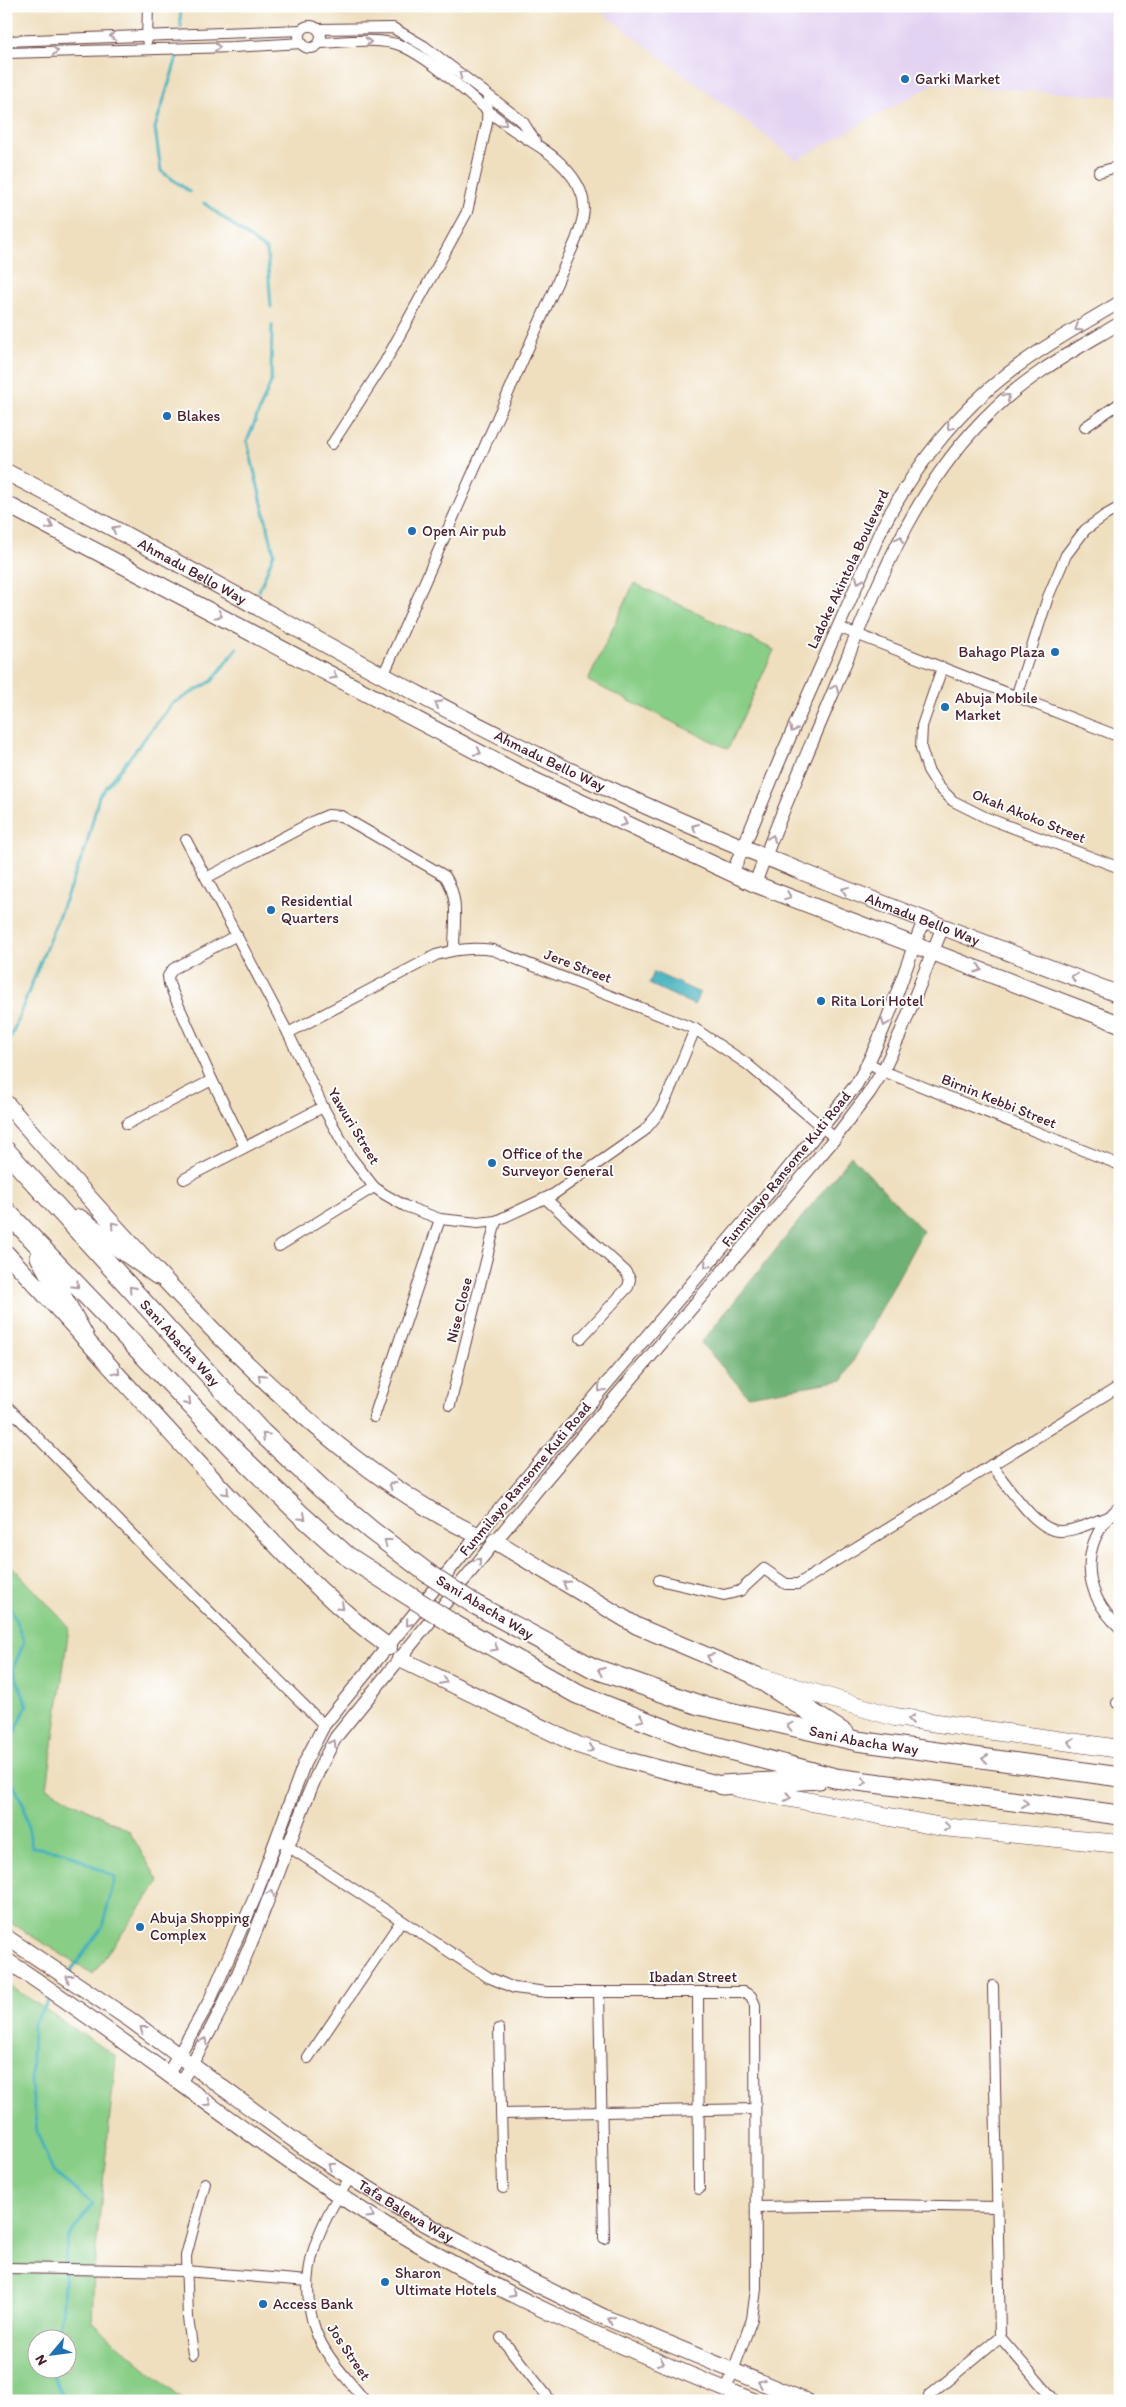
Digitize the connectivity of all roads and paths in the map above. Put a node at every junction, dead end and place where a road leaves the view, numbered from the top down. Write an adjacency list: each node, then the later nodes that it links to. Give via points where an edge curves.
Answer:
1 (148, 6): 4 (street)
2 (318, 29): 3 (street, via 308,26); 6 (street); 10 (street, one-way to 2, via 424,46 393,28)
3 (302, 30): 4 (street); 7 (street)
4 (147, 35): 5 (street, one-way to 5); 8 (street)
5 (6, 41)
6 (319, 42): 7 (street, via 309,47); 11 (street, one-way to 11, via 389,42 402,46 438,69)
7 (302, 43): 8 (street, one-way to 7)
8 (146, 49): 9 (street, one-way to 8)
9 (6, 53)
10 (488, 96): 11 (street); 12 (street, via 523,122)
11 (488, 109): 12 (street, one-way to 12, via 518,133); 19 (street, via 488,123 467,212 385,362)
12 (536, 142): 26 (street, via 572,177 582,195 584,214 576,240)
13 (1120, 166): 14 (street)
14 (1099, 172)
15 (1120, 302): 23 (street, Ladoke Akintola Boulevard, one-way to 23, via 1008,374 961,415 921,462 900,494)
16 (1120, 323): 24 (street, one-way to 16, via 918,503 938,472 974,429 1019,386)
17 (1120, 404): 18 (street)
18 (1086, 426)
19 (332, 444)
20 (6, 472): 26 (main road, Ahmadu Bello Way, one-way to 20)
21 (6, 504): 33 (main road, Ahmadu Bello Way, one-way to 33, via 516,772)
22 (1120, 507): 27 (street, via 1086,530 1066,555 1048,597)
23 (838, 627): 24 (street); 30 (street, Ladoke Akintola Boulevard, one-way to 30)
24 (858, 634): 25 (street); 31 (street, one-way to 24)
25 (942, 668): 27 (street); 32 (street, Okah Akoko Street, via 922,726 921,748 928,770 938,786 953,801 987,818)
26 (383, 676): 30 (main road, Ahmadu Bello Way, one-way to 26, via 589,780)
27 (1016, 696): 28 (street)
28 (1120, 737)
29 (186, 840): 34 (street, Yawuri Street)
30 (742, 848): 31 (main road, Ahmadu Bello Way); 33 (street, Ladoke Akintola Boulevard)
31 (764, 858): 35 (street); 36 (main road, Ahmadu Bello Way, one-way to 31)
32 (1120, 868)
33 (732, 874): 35 (main road, Ahmadu Bello Way)
34 (206, 878): 38 (street, Yawuri Street); 40 (street, via 316,820 328,815 341,816 445,876 455,898)
35 (755, 884): 39 (main road, Ahmadu Bello Way, one-way to 39)
36 (924, 920): 37 (main road, Ahmadu Bello Way); 39 (street, Funmilayo Ransome Kuti Road)
37 (943, 926): 41 (street, Funmilayo Ransome Kuti Road); 42 (main road, Ahmadu Bello Way, one-way to 37)
38 (237, 935): 45 (street, Yawuri Street); 48 (street, via 173,969 168,976)
39 (914, 944): 41 (main road, Ahmadu Bello Way); 46 (street, Funmilayo Ransome Kuti Road, one-way to 46)
40 (454, 949): 44 (street, Jere Street, via 493,950); 45 (street, Jere Street, via 436,955)
41 (933, 952): 43 (main road, Ahmadu Bello Way, one-way to 43); 47 (street, Funmilayo Ransome Kuti Road)
42 (1120, 995)
43 (1120, 1024)
44 (695, 1029): 52 (street, Jere Street, via 747,1064); 59 (street, Yawuri Street, via 667,1097 644,1131)
45 (288, 1033): 50 (street, Yawuri Street)
46 (869, 1063): 47 (street, Birnin Kebbi Street); 52 (street, Funmilayo Ransome Kuti Road)
47 (882, 1071): 53 (street, Funmilayo Ransome Kuti Road); 56 (street, Birnin Kebbi Street)
48 (212, 1080): 51 (street); 54 (street)
49 (6, 1103): 67 (main road, Sani Abacha Way, one-way to 49)
50 (323, 1107): 54 (street); 58 (street, Yawuri Street, via 350,1156)
51 (127, 1124)
52 (823, 1128): 53 (street, Jere Street); 77 (street, Funmilayo Ransome Kuti Road, one-way to 77)
53 (835, 1138): 78 (street, Funmilayo Ransome Kuti Road)
54 (245, 1147): 57 (street)
55 (6, 1151): 60 (highway, Sani Abacha Way)
56 (1120, 1165)
57 (184, 1179)
58 (374, 1187): 62 (street, Yawuri Street, via 405,1206); 65 (street)
59 (546, 1198): 63 (street, Yawuri Street); 69 (street, via 630,1279 628,1287)
60 (53, 1201): 67 (highway); 84 (highway, Sani Abacha Way, one-way to 60, bridge, via 699,1705 593,1668 474,1604 426,1572 323,1490 261,1432)
61 (6, 1211): 64 (highway, Sani Abacha Way)
62 (440, 1219): 63 (street, Yawuri Street, via 478,1223); 73 (street)
63 (496, 1221): 72 (street, Nise Close)
64 (25, 1232): 68 (highway); 89 (highway, Sani Abacha Way, one-way to 89, bridge, via 238,1454 347,1556 453,1624 577,1694 696,1741)
65 (279, 1246)
66 (6, 1253): 68 (main road)
67 (158, 1274): 77 (main road, Sani Abacha Way, one-way to 67, via 412,1500 337,1444 263,1380)
68 (84, 1336): 81 (main road, one-way to 81, via 199,1465 298,1568 366,1631)
69 (581, 1338)
70 (1120, 1386): 74 (street)
71 (6, 1405): 83 (street)
72 (450, 1405)
73 (374, 1417)
74 (991, 1465): 76 (street, via 1038,1523 1049,1530 1062,1531); 79 (street, via 798,1584 786,1584 764,1569 740,1591 724,1595)
75 (1120, 1506): 76 (street)
76 (1108, 1517): 80 (street, via 1090,1552 1090,1576 1096,1598)
77 (479, 1536): 81 (street, Funmilayo Ransome Kuti Road, one-way to 81)
78 (495, 1541): 81 (street, Funmilayo Ransome Kuti Road, one-way to 78, via 436,1611); 82 (main road, one-way to 78, via 637,1626)
79 (659, 1580)
80 (1120, 1628)
81 (395, 1653): 83 (street, Funmilayo Ransome Kuti Road); 90 (main road, one-way to 90, via 578,1745); 94 (street, Funmilayo Ransome Kuti Road, one-way to 81, via 316,1772 336,1737)
82 (755, 1676): 84 (highway); 85 (highway, one-way to 82, via 895,1717)
83 (324, 1725): 92 (street, Funmilayo Ransome Kuti Road, via 304,1764)
84 (857, 1741): 87 (highway, Sani Abacha Way, one-way to 84)
85 (1120, 1749)
86 (1120, 1771): 87 (highway)
87 (1087, 1772): 88 (highway, Sani Abacha Way)
88 (1120, 1777)
89 (836, 1778): 90 (highway); 91 (highway, Sani Abacha Way, one-way to 91)
90 (722, 1785): 93 (highway, one-way to 93, via 942,1827)
91 (1120, 1816)
92 (277, 1839): 94 (street, Ibadan Street); 102 (street, Funmilayo Ransome Kuti Road, via 209,2002)
93 (1120, 1844)
94 (288, 1847): 95 (street, Ibadan Street); 104 (street, Funmilayo Ransome Kuti Road, one-way to 94, via 250,1946)
95 (401, 1921): 99 (street, Ibadan Street, via 488,1977 514,1988); 103 (street)
96 (6, 1937): 102 (main road, Tafa Balewa Way, one-way to 96, via 96,1996)
97 (6, 1960): 105 (main road, Tafa Balewa Way)
98 (993, 1986): 117 (street)
99 (600, 1992): 100 (street, Ibadan Street); 109 (street)
100 (698, 1992): 107 (street, Ibadan Street, via 744,1992 751,1996 755,2005); 108 (street)
101 (499, 2029): 110 (street)
102 (178, 2056): 104 (main road, Tafa Balewa Way); 105 (street, Funmilayo Ransome Kuti Road)
103 (308, 2058)
104 (191, 2066): 106 (street, Funmilayo Ransome Kuti Road); 111 (main road, Tafa Balewa Way, one-way to 104)
105 (168, 2074): 106 (main road, Tafa Balewa Way)
106 (180, 2083): 115 (main road, Tafa Balewa Way, one-way to 115)
107 (755, 2109): 108 (street); 116 (street, Ibadan Street)
108 (697, 2110): 109 (street); 114 (street)
109 (601, 2112): 110 (street); 118 (street)
110 (501, 2114): 113 (street)
111 (350, 2178): 115 (street, Jos Street); 125 (main road, Tafa Balewa Way, one-way to 111, via 604,2317 532,2282)
112 (205, 2183): 120 (street, via 189,2240)
113 (503, 2188)
114 (699, 2189)
115 (339, 2195): 121 (street, Jos Street, via 310,2255); 126 (main road, Tafa Balewa Way, one-way to 126, via 409,2239 524,2299 594,2334)
116 (756, 2207): 117 (street); 125 (street, Ibadan Street, via 756,2289 752,2320)
117 (997, 2207): 122 (street)
118 (604, 2238)
119 (6, 2268): 120 (street)
120 (185, 2271): 121 (street); 124 (street)
121 (308, 2281): 128 (street, Jos Street, via 315,2330 324,2348)
122 (1000, 2337): 127 (street); 132 (street)
123 (500, 2338): 129 (street)
124 (194, 2354)
125 (733, 2371): 126 (street, Ibadan Street); 131 (main road, Tafa Balewa Way, one-way to 125)
126 (726, 2390): 130 (main road, Tafa Balewa Way)
127 (929, 2396)
128 (365, 2401)
129 (551, 2401)
130 (754, 2401)
131 (806, 2401)
132 (1055, 2401)

